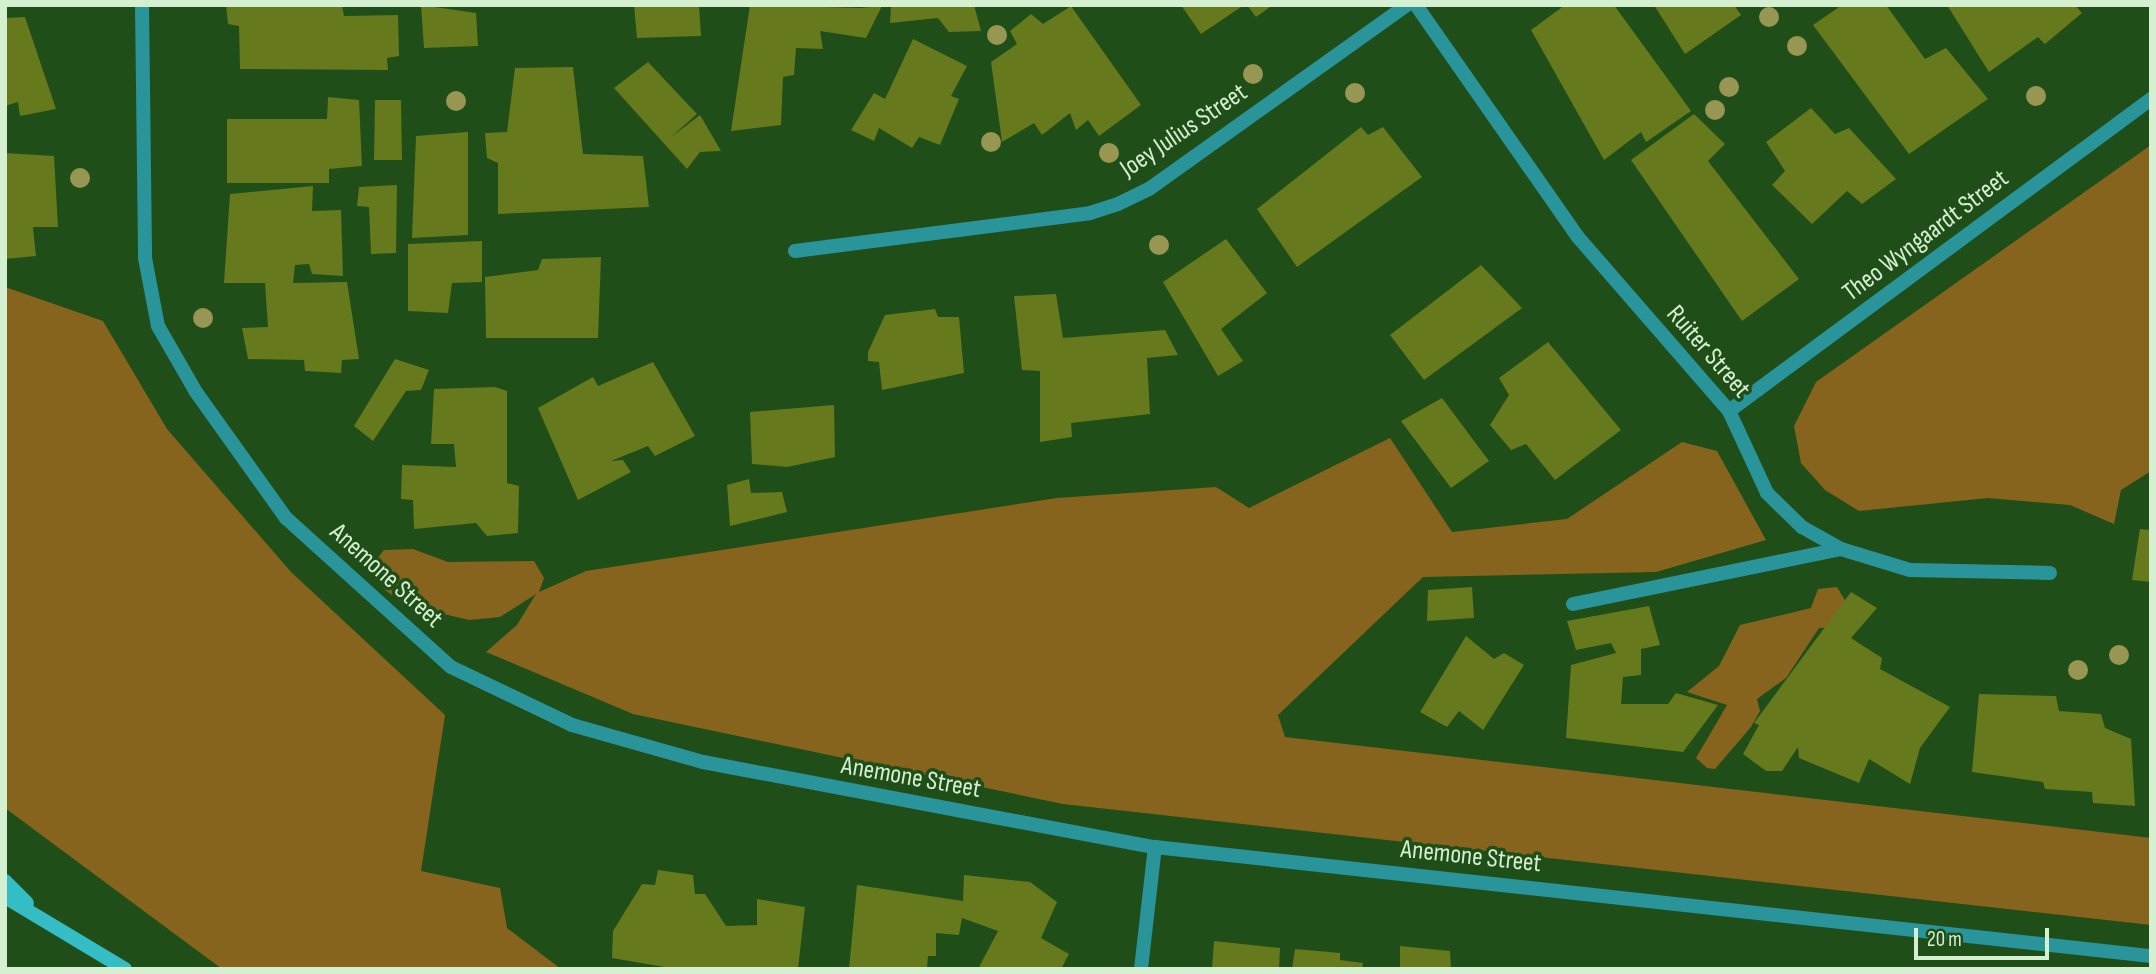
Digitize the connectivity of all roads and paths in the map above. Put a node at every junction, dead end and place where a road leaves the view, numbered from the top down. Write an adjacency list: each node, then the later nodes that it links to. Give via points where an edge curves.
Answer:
1 (142, 5): 10 (street, Anemone Street, via 145,258 158,326 196,392 286,518 451,667 572,725 703,762)
2 (1407, 5): 5 (street, Joey Julius Street, via 1149,189 1118,204)
3 (1416, 5): 6 (street, Ruiter Street, via 1577,236)
4 (2151, 99): 6 (street, Theo Wyngaardt Street)
5 (795, 251)
6 (1729, 411): 7 (street, Ruiter Street, via 1767,493 1802,527)
7 (1841, 550): 8 (street, Ruiter Street, via 1910,570); 9 (street)
8 (2050, 573)
9 (1573, 604)
10 (1156, 847): 14 (street, Anemone Street); 16 (street)
11 (5, 881): 13 (main road)
12 (5, 897): 13 (main road)
13 (30, 907): 15 (main road)
14 (2151, 956)
15 (125, 969)
16 (1141, 969)

